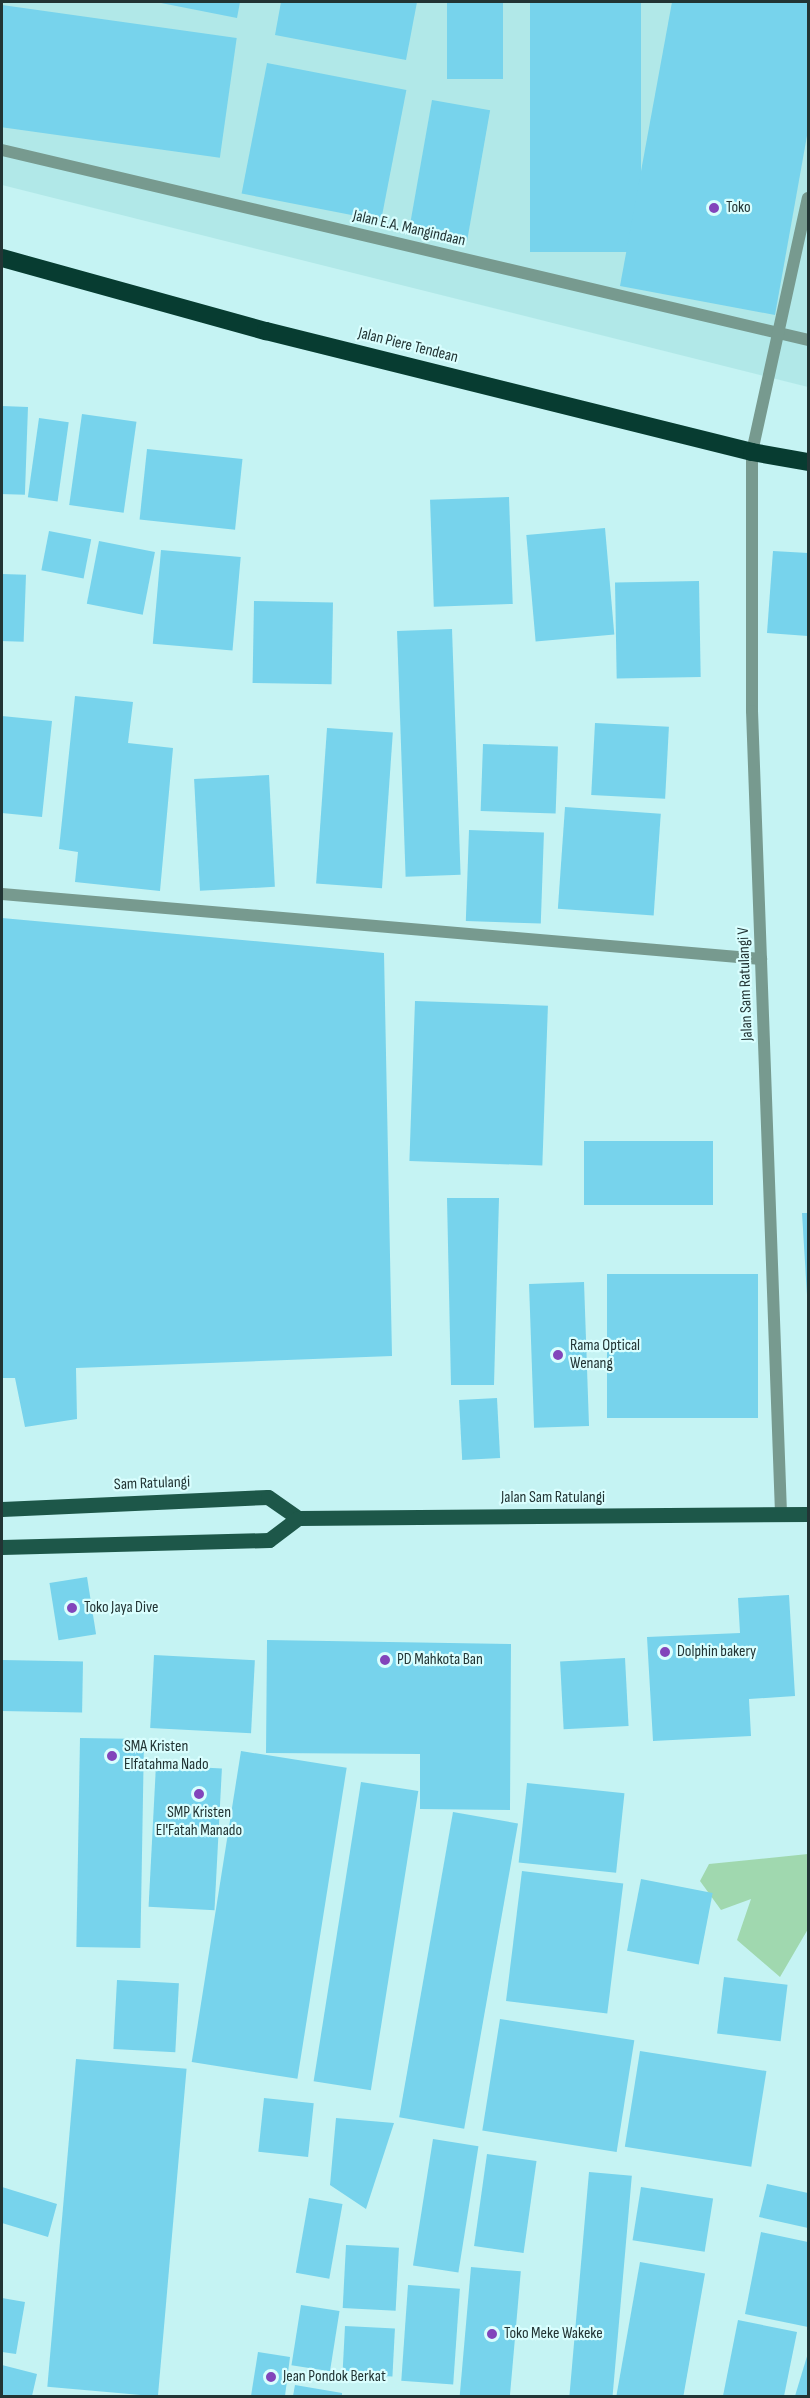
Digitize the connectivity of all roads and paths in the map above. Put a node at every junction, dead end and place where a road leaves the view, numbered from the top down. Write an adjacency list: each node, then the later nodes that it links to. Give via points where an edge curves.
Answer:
1 (2, 150): 4 (street, Jalan E.A. Mangindaan)
2 (808, 198): 4 (street, Jalan Sam Ratulangi V)
3 (2, 258): 6 (highway, Jalan Piere Tendean, via 267,331)
4 (780, 334): 5 (street, Jalan E.A. Mangindaan); 6 (street, Jalan Sam Ratulangi V)
5 (808, 340)
6 (752, 452): 7 (highway, Jalan Piere Tendean); 9 (street, Jalan Sam Ratulangi V, via 752,711)
7 (808, 462)
8 (2, 894): 9 (street)
9 (761, 959): 11 (street, Jalan Sam Ratulangi V)
10 (2, 1509): 13 (main road, Sam Ratulangi, via 268,1497)
11 (781, 1514): 12 (main road, Jalan Sam Ratulangi); 13 (main road, Jalan Sam Ratulangi)
12 (808, 1514)
13 (298, 1518): 14 (main road, via 269,1540)
14 (2, 1547)

